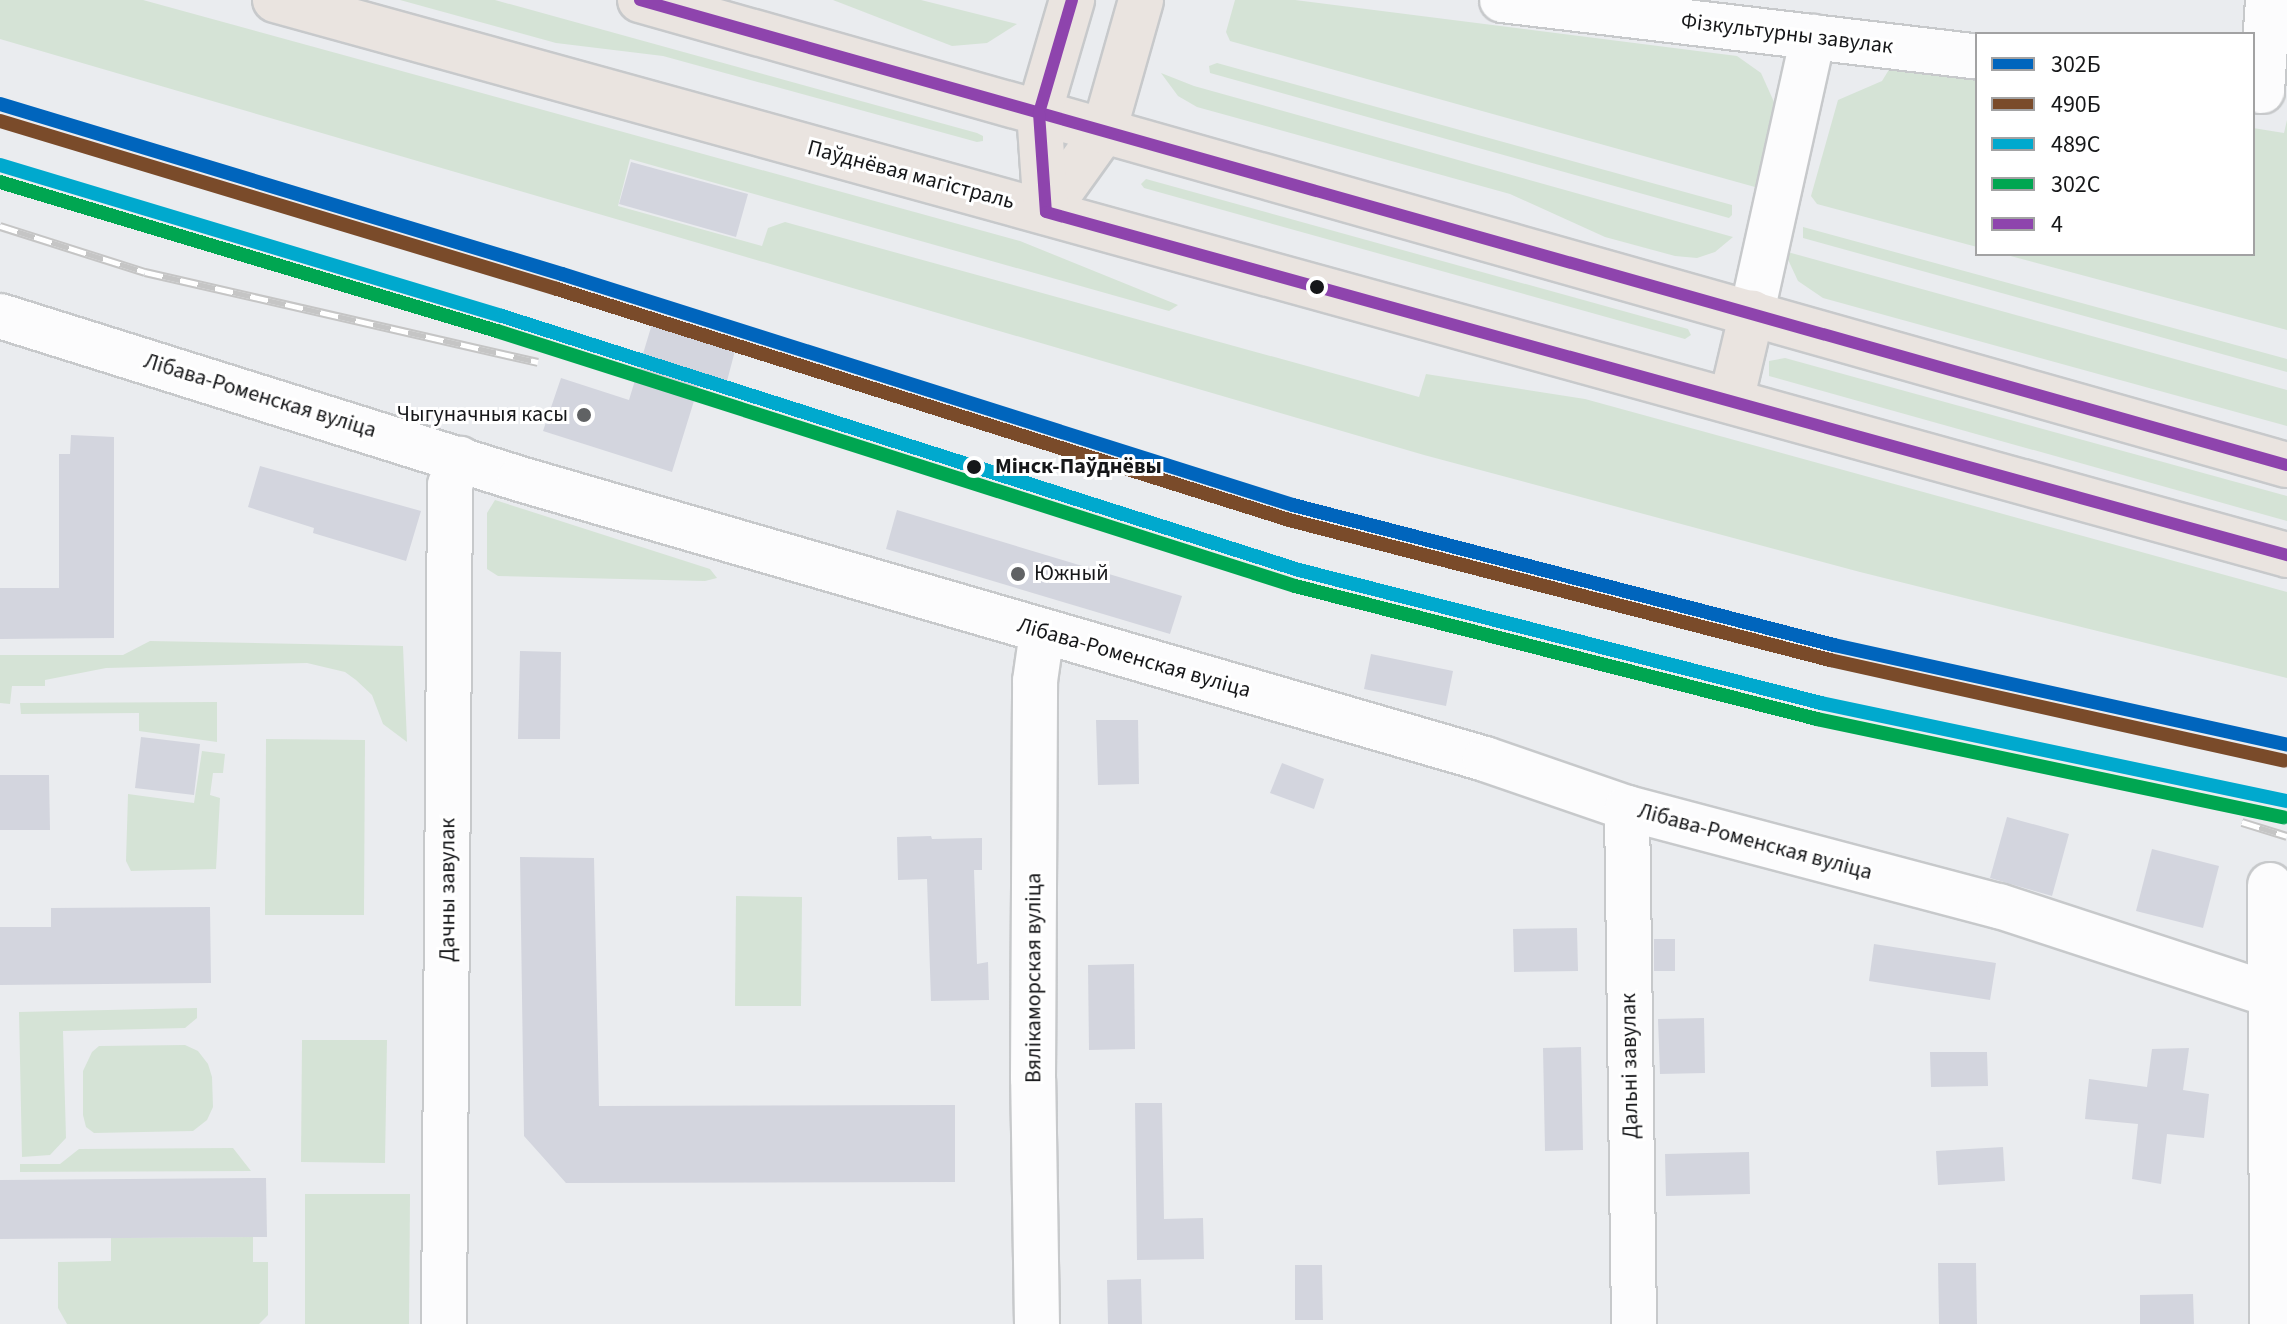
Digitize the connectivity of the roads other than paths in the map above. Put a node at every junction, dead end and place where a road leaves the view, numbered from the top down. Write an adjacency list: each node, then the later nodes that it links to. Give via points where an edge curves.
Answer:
1 (275, 0): 12 (main road, Паўднёвая магістраль)
2 (640, 0): 10 (main road)
3 (1072, 0): 10 (main road)
4 (1141, 0): 11 (main road)
5 (1502, 0): 7 (street, Фізкультурны завулак)
6 (2268, 0): 9 (street)
7 (1813, 37): 8 (street, Фізкультурны завулак); 13 (street)
8 (1975, 57)
9 (2267, 92)
10 (1039, 113): 11 (main road); 12 (main road)
11 (1104, 131): 12 (main road); 13 (main road)
12 (1046, 212): 15 (main road, Паўднёвая магістраль)
13 (1752, 312): 15 (main road); 17 (main road)
14 (0, 316): 16 (street, Лібава-Роменская вуліца)
15 (1731, 401): 18 (main road, Паўднёвая магістраль)
16 (460, 459): 19 (street, Лібава-Роменская вуліца); 23 (street, Дачны завулак, via 450,485)
17 (2287, 465)
18 (2287, 555)
19 (1042, 632): 20 (street, Лібава-Роменская вуліца, via 1485,759); 24 (street, Вялікаморская вуліца, via 1035,681)
20 (1627, 808): 22 (street, Лібава-Роменская вуліца, via 1999,906); 25 (street, Дальні завулак)
21 (2270, 885): 22 (street)
22 (2269, 994): 26 (street)
23 (444, 1324)
24 (1037, 1324)
25 (1634, 1324)
26 (2272, 1324)

